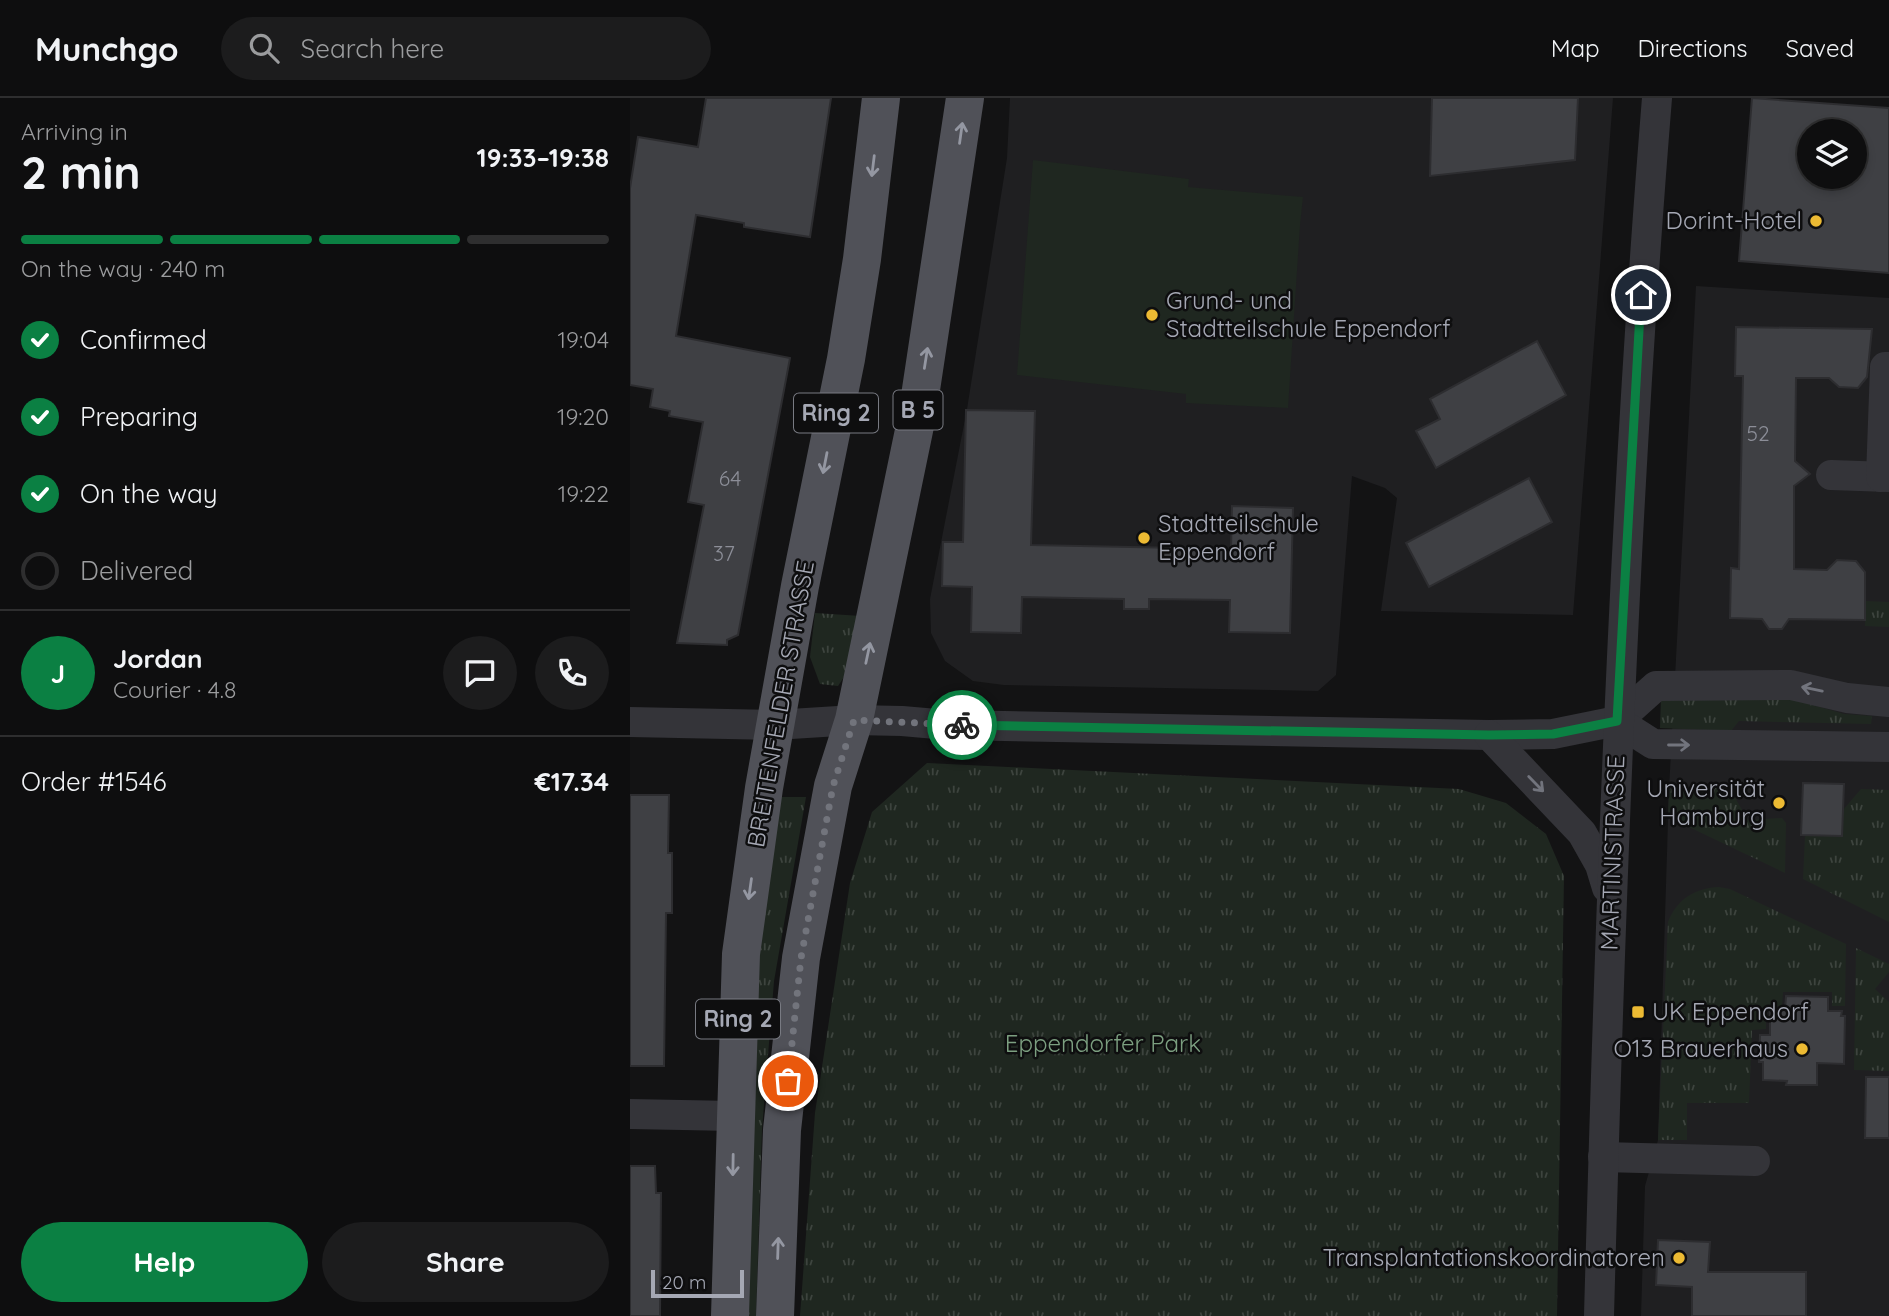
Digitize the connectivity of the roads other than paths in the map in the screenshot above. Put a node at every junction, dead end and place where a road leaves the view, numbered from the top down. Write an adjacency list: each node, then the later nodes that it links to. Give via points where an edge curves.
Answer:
1 (881, 98): 11 (main road, BREITENFELDER STRASSE / Ring 2, one-way to 11, via 846,359)
2 (965, 98): 8 (main road, B 5, one-way to 2, via 917,416)
3 (1657, 98): 9 (street, MARTINISTRASSE)
4 (1889, 367): 6 (street, via 1885,367)
5 (1831, 475): 6 (street)
6 (1885, 477)
7 (1889, 702): 9 (street, one-way to 9, via 1791,685 1656,686)
8 (854, 720): 11 (street); 12 (street); 20 (main road, B 5, one-way to 8, via 782,1130 801,958 833,786)
9 (1617, 721): 12 (street, via 1553,734); 13 (street, one-way to 13, via 1653,744); 14 (street, MARTINISTRASSE)
10 (630, 722): 11 (street)
11 (775, 725): 16 (main road, BREITENFELDER STRASSE / Ring 2, one-way to 16, via 741,954)
12 (1489, 735): 14 (street, one-way to 14, via 1583,833)
13 (1889, 747)
14 (1612, 902): 17 (street, MARTINISTRASSE)
15 (630, 1114): 16 (street)
16 (734, 1116): 19 (main road, BREITENFELDER STRASSE / Ring 2, one-way to 19)
17 (1603, 1157): 18 (street); 21 (street, MARTINISTRASSE)
18 (1745, 1161)
19 (730, 1316)
20 (775, 1316)
21 (1599, 1316)

